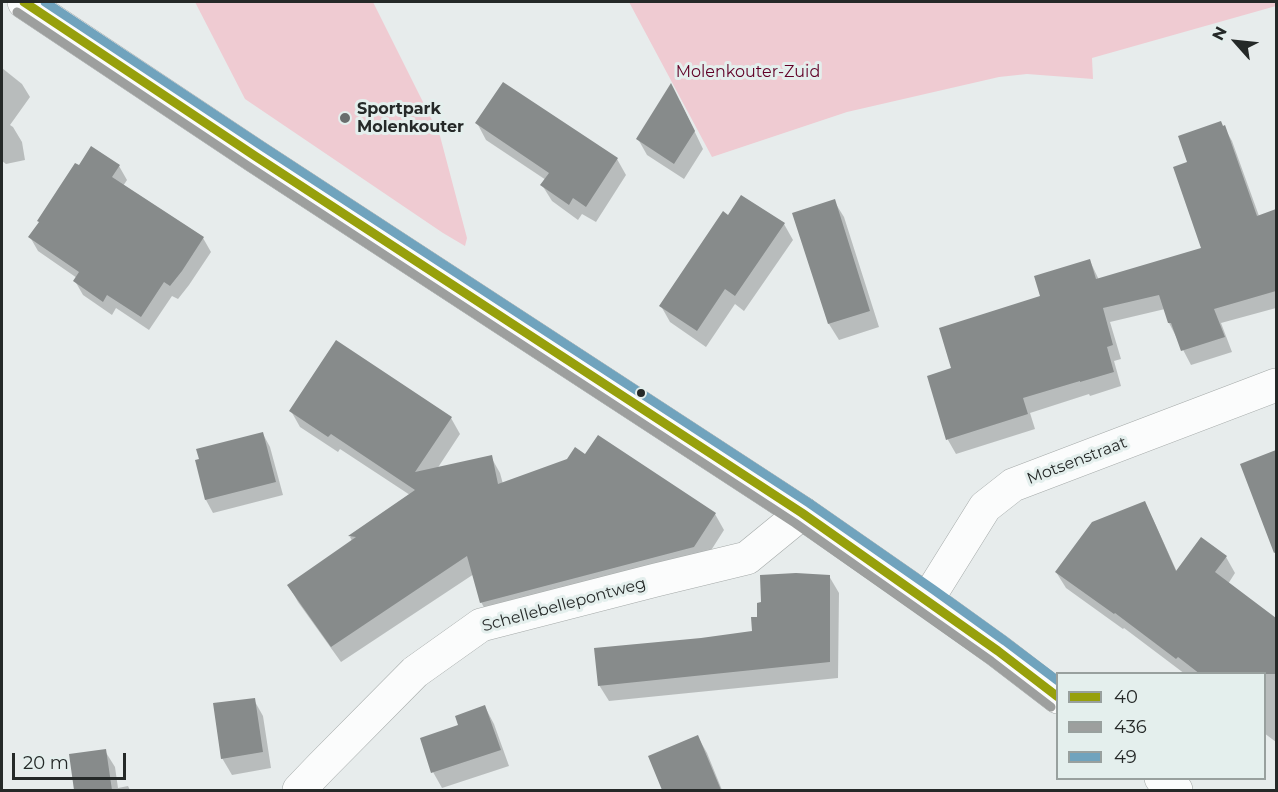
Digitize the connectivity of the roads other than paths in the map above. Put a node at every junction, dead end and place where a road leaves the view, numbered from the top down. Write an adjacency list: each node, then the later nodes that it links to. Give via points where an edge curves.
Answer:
1 (24, 2): 3 (main road)
2 (1276, 385): 4 (main road, Motsenstraat, via 1013,485 985,507)
3 (802, 513): 4 (main road); 7 (main road, Schellebellepontweg, via 747,558 482,626 415,672)
4 (927, 600): 5 (main road)
5 (1056, 695)
6 (1164, 780): 8 (main road)
7 (299, 790)
8 (1176, 790)

